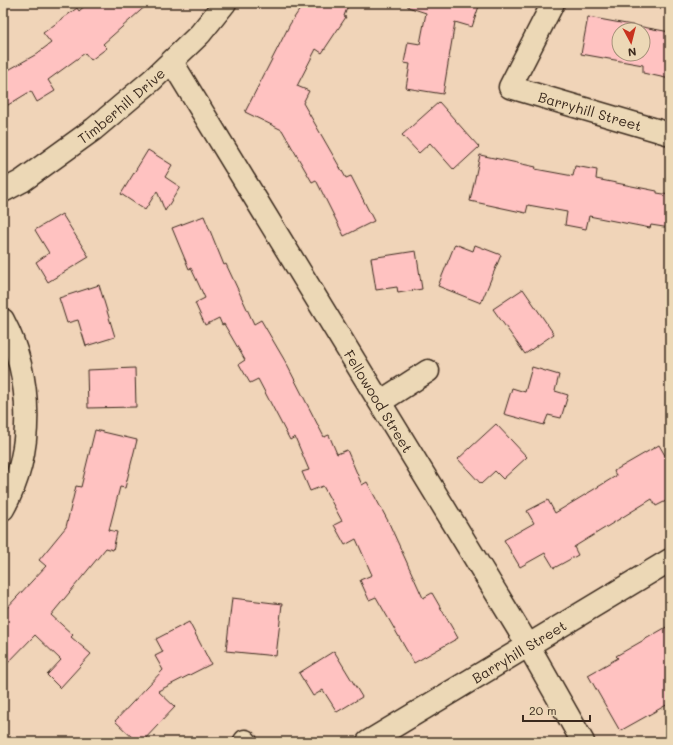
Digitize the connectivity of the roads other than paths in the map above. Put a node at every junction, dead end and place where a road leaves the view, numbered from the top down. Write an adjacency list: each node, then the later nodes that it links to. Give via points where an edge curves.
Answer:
1 (225, 3): 3 (street, Timberhill Drive, via 200,34)
2 (553, 3): 4 (street, Barryhill Street, via 510,87)
3 (172, 62): 5 (street, Timberhill Drive, via 94,129); 8 (street, Fellowood Street)
4 (670, 134)
5 (3, 192)
6 (3, 320): 9 (street, via 16,348 25,391 26,413 22,456 12,491)
7 (428, 371): 8 (street)
8 (380, 402): 11 (street, Fellowood Street)
9 (3, 509)
10 (670, 560): 11 (street, Barryhill Street)
11 (528, 645): 12 (street, Barryhill Street); 13 (street, Fellowood Street)
12 (368, 742)
13 (583, 742)

